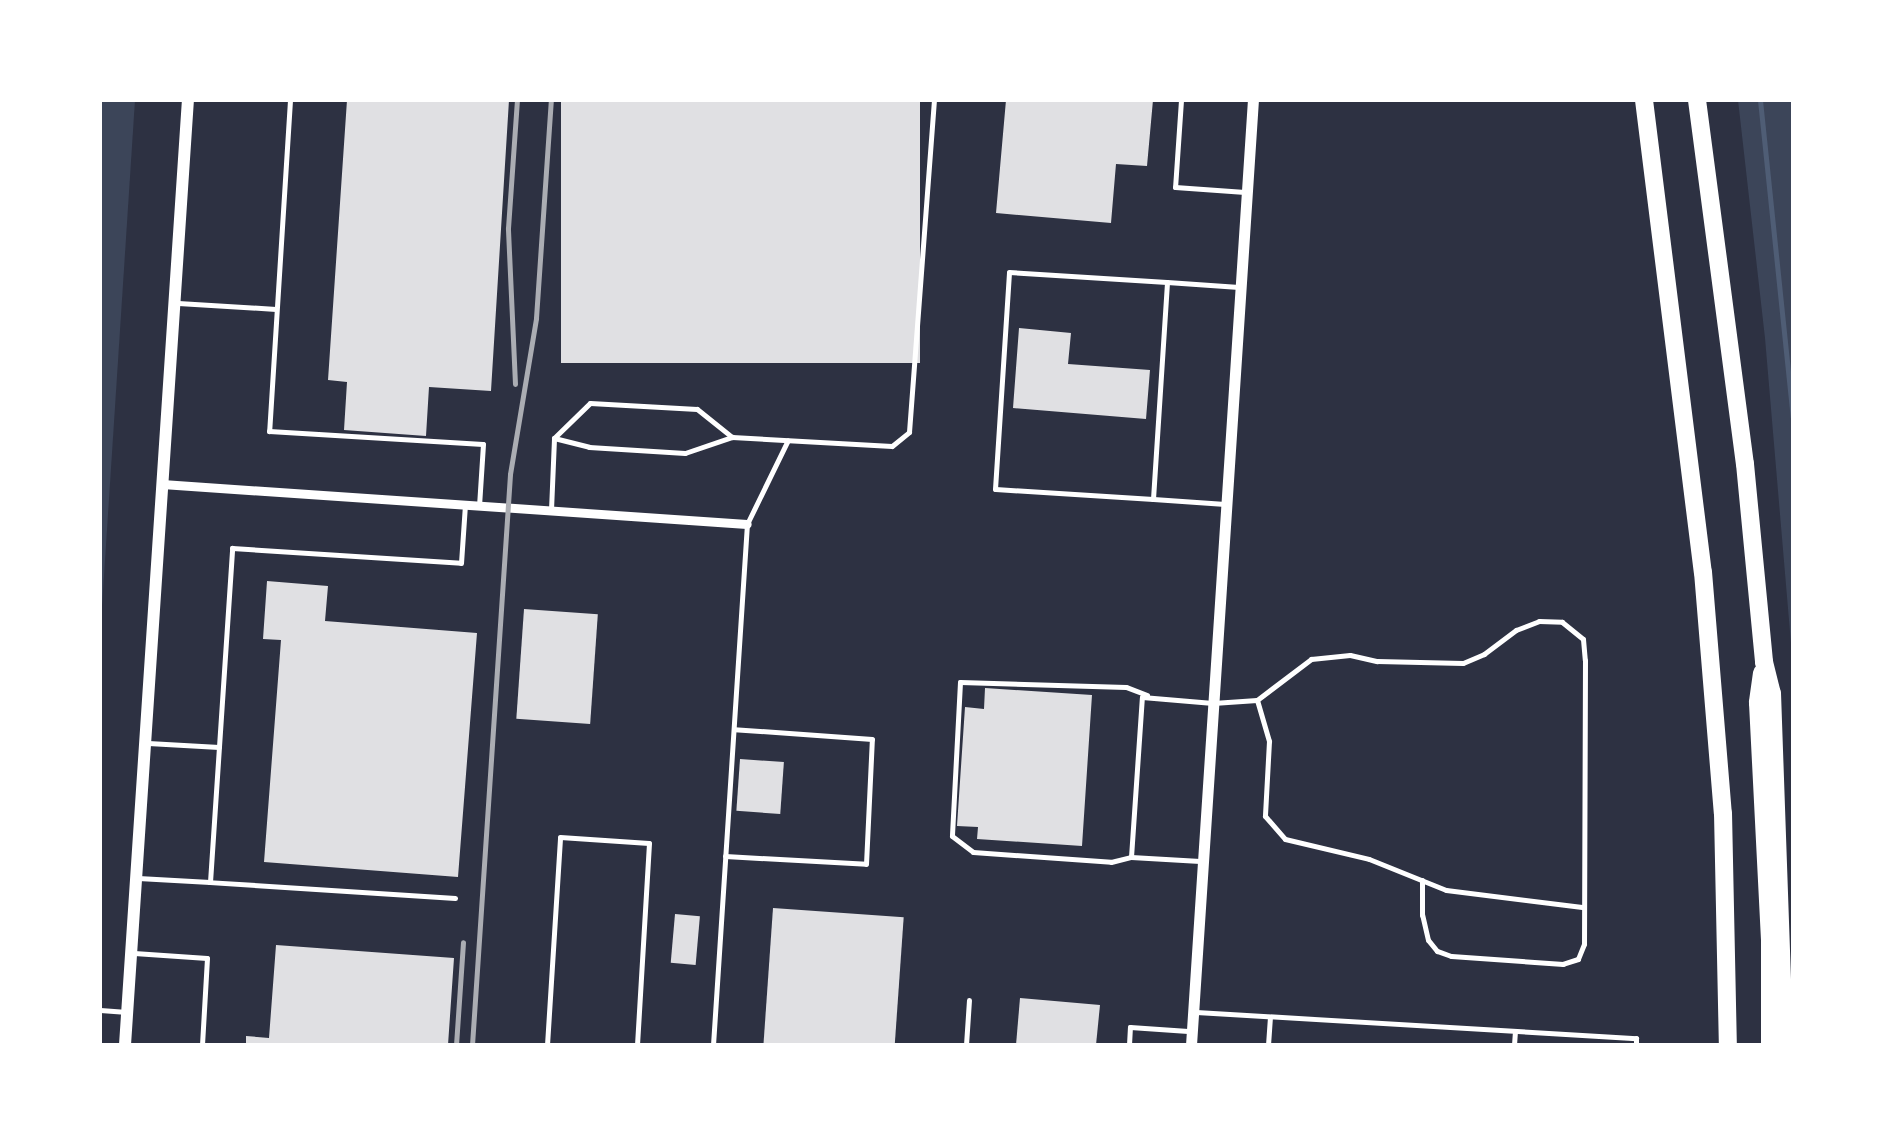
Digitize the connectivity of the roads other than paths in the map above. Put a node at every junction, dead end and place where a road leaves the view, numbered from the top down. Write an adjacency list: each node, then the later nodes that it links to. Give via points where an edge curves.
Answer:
1 (188, 100): 11 (main road)
2 (290, 100): 12 (lane)
3 (934, 100): 15 (lane, via 909,432 892,446)
4 (1181, 100): 8 (lane, via 1175,187)
5 (1253, 100): 8 (street)
6 (1644, 100): 57 (highway, via 1696,496 1719,752)
7 (1697, 100): 23 (highway, via 1746,464)
8 (1245, 192): 10 (street)
9 (1167, 282): 10 (lane); 17 (lane); 17 (lane, via 1009,272 995,489)
10 (1239, 287): 19 (street)
11 (174, 303): 12 (lane); 16 (main road)
12 (277, 309): 20 (lane, via 269,431 483,444)
13 (732, 437): 14 (lane, via 685,454); 14 (lane, via 697,409 590,403); 15 (lane)
14 (554, 438): 21 (lane)
15 (788, 440): 22 (lane)
16 (162, 484): 18 (street); 28 (main road)
17 (1153, 499): 19 (lane)
18 (465, 504): 20 (street); 29 (lane, via 461,563 232,548)
19 (1226, 504): 26 (street)
20 (479, 506): 21 (street)
21 (551, 510): 22 (street)
22 (747, 524): 27 (lane)
23 (1764, 662): 58 (highway, via 1758,703); 59 (highway, via 1775,739)
24 (1148, 696): 26 (lane); 31 (lane, via 1139,704); 31 (lane, via 1126,687 960,682 950,828 958,842 973,852 1110,862)
25 (1256, 700): 26 (lane); 34 (lane, via 1270,742 1266,816 1274,831); 37 (lane, via 1311,659 1350,655 1463,663 1516,630 1538,621 1562,622 1583,639 1585,660)
26 (1213, 703): 32 (street)
27 (734, 729): 30 (lane); 30 (lane, via 872,739 866,864)
28 (145, 743): 29 (lane); 33 (main road)
29 (219, 748): 35 (lane)
30 (726, 856): 50 (lane)
31 (1132, 857): 32 (lane)
32 (1203, 861): 42 (street)
33 (136, 878): 35 (lane); 38 (main road)
34 (1422, 880): 37 (lane, via 1446,890); 37 (lane, via 1428,940 1450,956 1564,964 1578,959)
35 (210, 882): 36 (lane)
36 (455, 898)
37 (1582, 908)
38 (131, 953): 41 (main road); 47 (lane, via 207,958)
39 (969, 1000): 51 (lane)
40 (100, 1010): 41 (lane)
41 (127, 1012): 46 (main road)
42 (1193, 1012): 43 (lane); 44 (street)
43 (1270, 1016): 45 (lane); 54 (lane)
44 (1192, 1031): 52 (lane, via 1130,1027); 53 (street)
45 (1515, 1031): 55 (lane); 56 (lane, via 1636,1038)
46 (125, 1045)
47 (202, 1045)
48 (547, 1045): 49 (lane, via 560,837 649,843)
49 (637, 1045)
50 (713, 1045)
51 (966, 1045)
52 (1128, 1045)
53 (1191, 1045)
54 (1268, 1045)
55 (1514, 1045)
56 (1636, 1045)
57 (1728, 1045)
58 (1770, 1045)
59 (1784, 1045)

